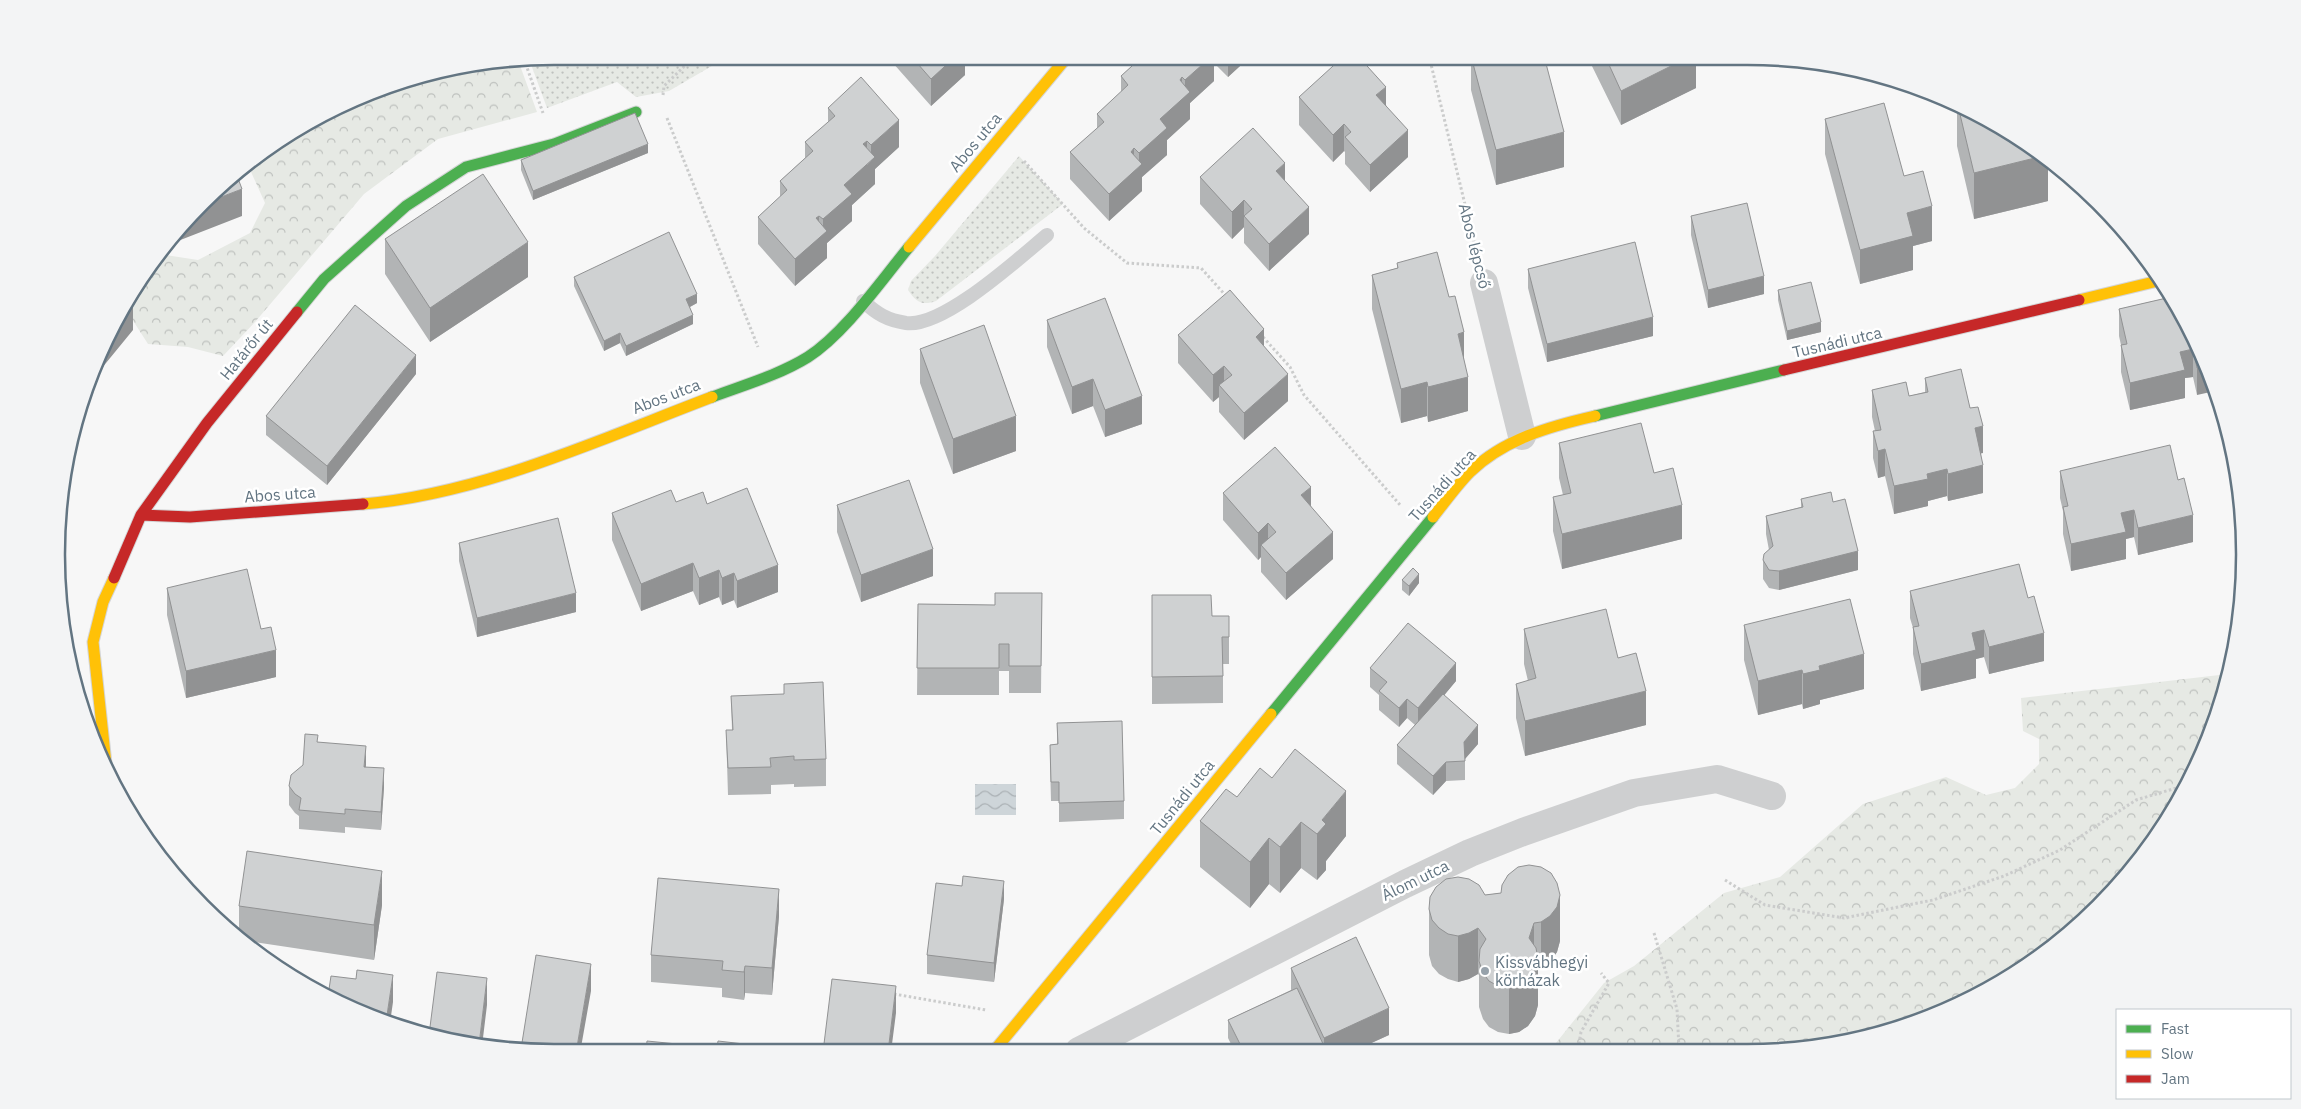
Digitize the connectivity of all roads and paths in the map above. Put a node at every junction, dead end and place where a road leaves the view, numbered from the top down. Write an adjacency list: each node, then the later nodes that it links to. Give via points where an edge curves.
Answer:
1 (686, 65): 5 (path, via 664,86)
2 (1060, 65): 7 (street, Abos utca)
3 (1431, 65): 11 (path, Abos lépcső)
4 (526, 66): 8 (path)
5 (661, 102): 6 (path); 15 (path)
6 (636, 112): 8 (street, Határőr út)
7 (1001, 136): 12 (street, Abos utca); 13 (path, via 1084,228 1127,263 1201,268)
8 (554, 144): 17 (street, Határőr út, via 466,167 406,206 324,279 207,423)
9 (1047, 235): 12 (lane, via 978,292 938,316 908,324 881,317)
10 (2153, 282): 16 (street, Tusnádi utca, via 1552,426)
11 (1484, 283): 16 (street, Abos lépcső)
12 (863, 301): 15 (street, Abos utca, via 838,332 808,357)
13 (1233, 303)
14 (1258, 332): 18 (path, via 1290,367 1304,395)
15 (769, 376): 17 (street, Abos utca, via 488,481 432,494 366,504 200,516)
16 (1522, 436): 18 (street, Tusnádi utca, via 1494,452 1470,472)
17 (141, 514): 19 (street, Határőr út, via 103,602 93,642)
18 (1422, 530): 26 (street, Tusnádi utca)
19 (104, 747)
20 (2176, 788): 22 (path, via 2136,800 2060,850 2004,876 1933,900 1880,911 1844,918 1784,910 1765,906)
21 (1772, 796): 28 (street, Álom utca, via 1716,779 1634,793 1523,832 1414,880)
22 (1724, 880)
23 (1654, 933): 30 (path, via 1677,1009)
24 (1601, 973): 29 (path, via 1609,983 1581,1032)
25 (884, 993): 26 (path)
26 (1022, 1015): 27 (street, Tusnádi utca)
27 (999, 1044)
28 (1093, 1044)
29 (1579, 1044)
30 (1678, 1044)

